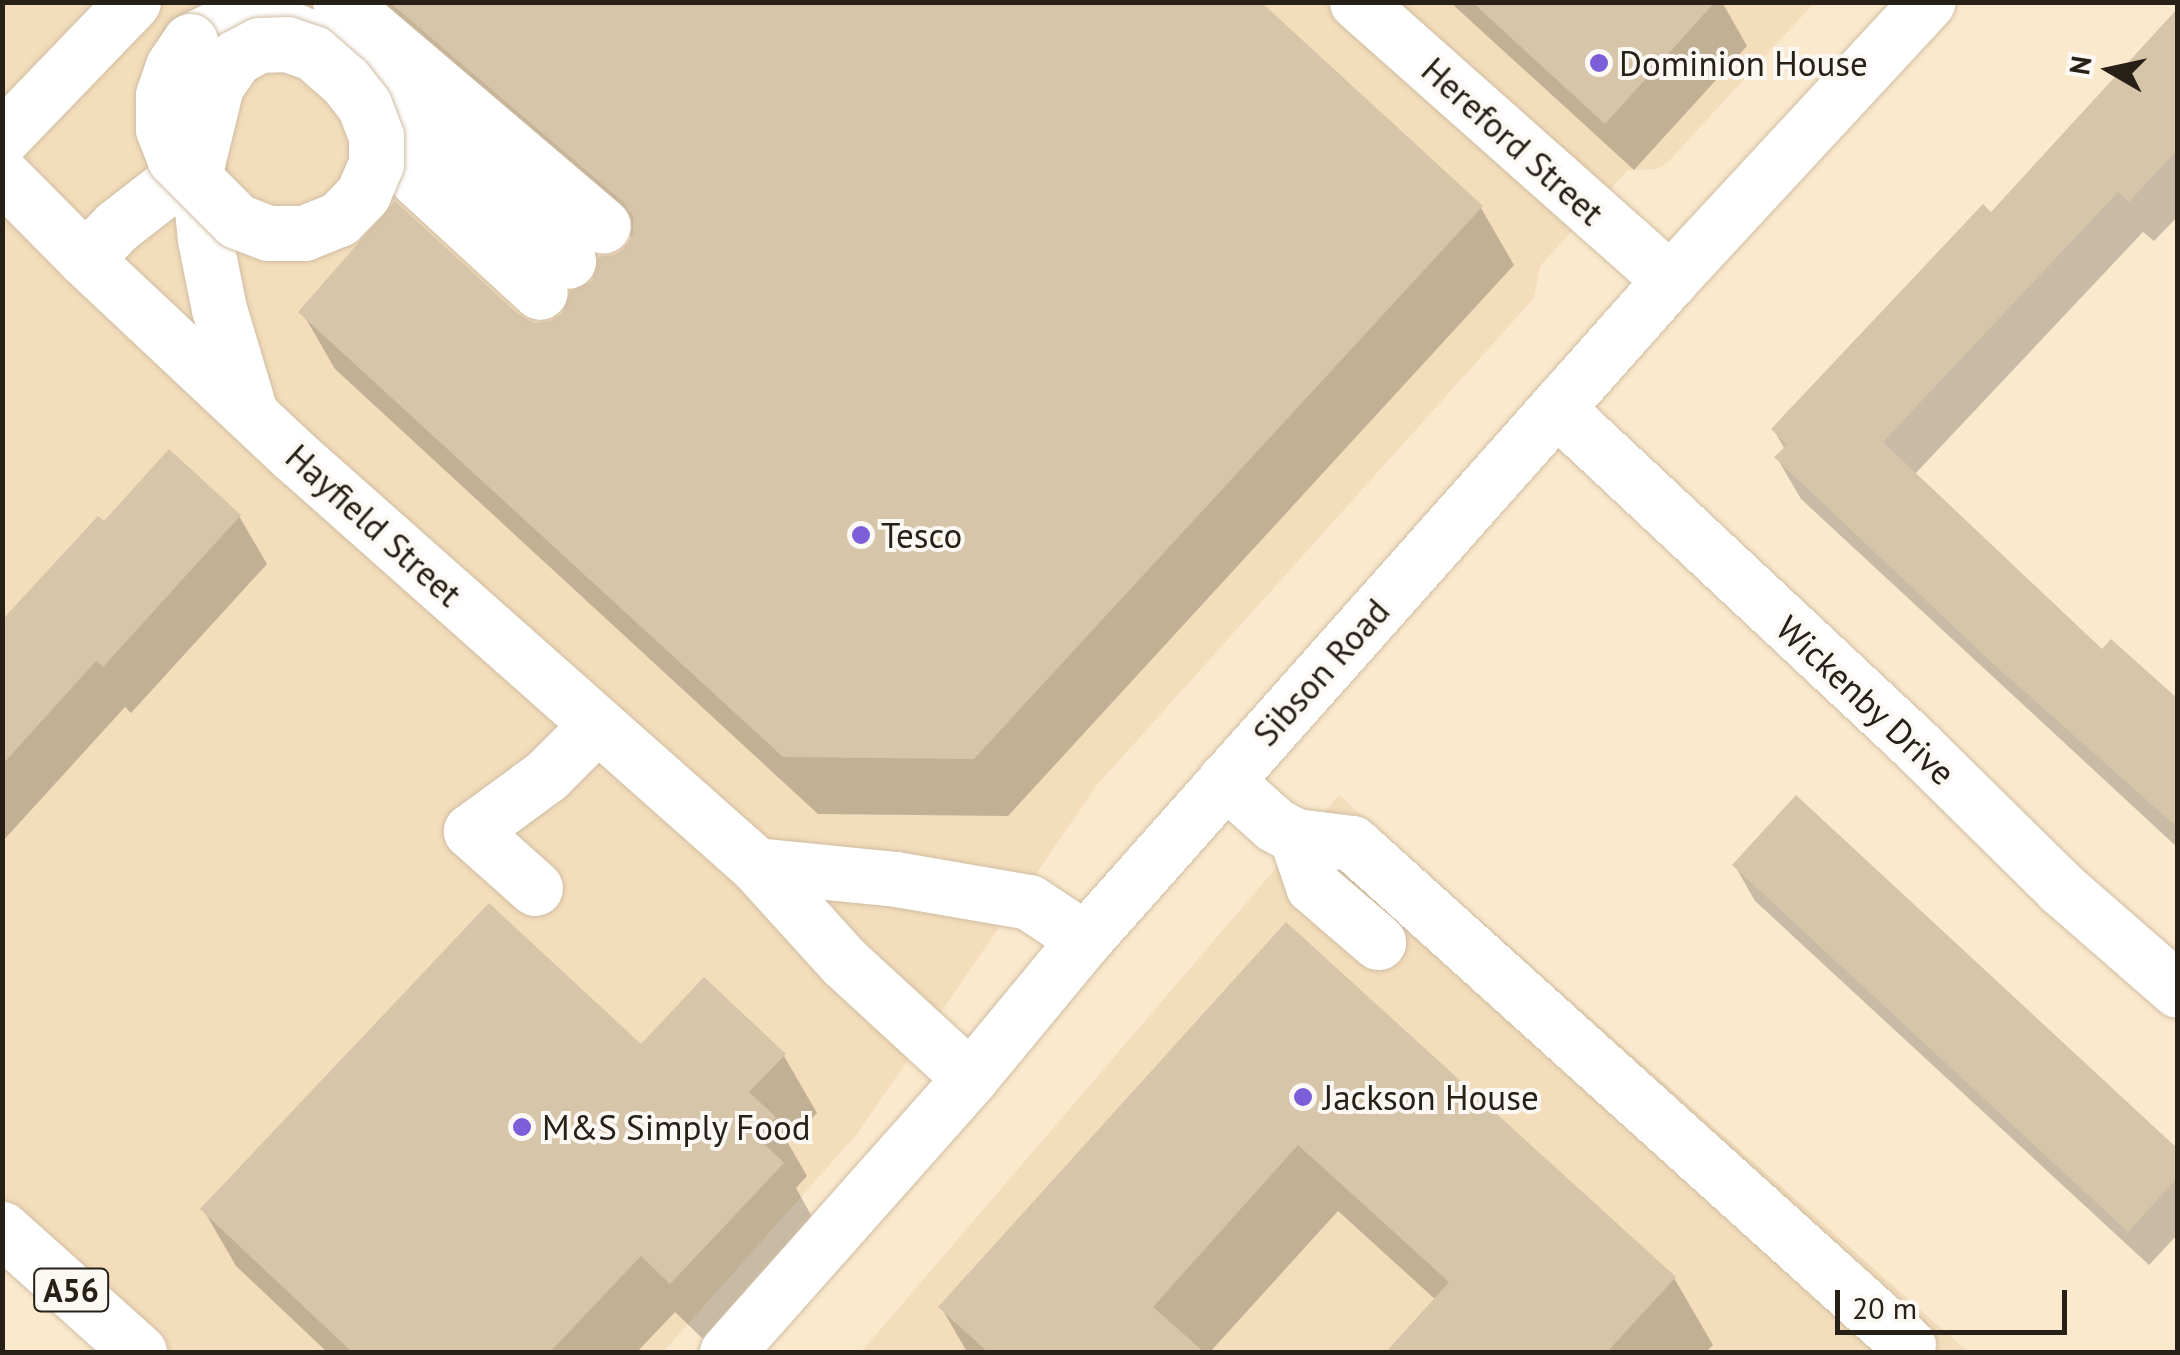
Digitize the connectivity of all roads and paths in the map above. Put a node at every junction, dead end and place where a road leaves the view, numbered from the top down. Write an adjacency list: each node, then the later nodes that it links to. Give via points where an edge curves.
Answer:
1 (133, 2): 6 (main road)
2 (340, 2): 7 (main road)
3 (1357, 2): 12 (main road, Hereford Street)
4 (1927, 2): 12 (main road, Sibson Road)
5 (209, 22): 7 (main road, via 286,27 313,39); 8 (main road, bridge, via 173,66 163,96 163,129 174,158 236,221 268,233 304,233 340,219 363,194 376,164 376,136 364,105 313,53 287,44 236,57 216,86)
6 (2, 138)
7 (442, 147): 11 (main road)
8 (197, 164): 10 (main road); 14 (main road, via 219,309)
9 (2, 174): 10 (main road, Hayfield Street)
10 (84, 259): 14 (main road, Hayfield Street)
11 (570, 259)
12 (1670, 280): 13 (main road, Sibson Road)
13 (1556, 408): 16 (main road, Sibson Road); 22 (main road, Wickenby Drive, via 2061,888)
14 (250, 411): 15 (main road, Hayfield Street)
15 (597, 725): 18 (main road, Hayfield Street); 19 (main road, via 546,776 471,831)
16 (1225, 780): 17 (main road); 20 (main road, Sibson Road)
17 (1296, 836): 21 (main road, via 1313,886); 25 (main road, via 1352,843)
18 (756, 865): 20 (main road, via 1029,902); 23 (main road, Hayfield Street, via 844,962)
19 (534, 888)
20 (1085, 939): 23 (main road, Sibson Road)
21 (1378, 942)
22 (2178, 990)
23 (970, 1078): 27 (main road, Sibson Road)
24 (2, 1228): 26 (main road, A56)
25 (1908, 1345)
26 (138, 1352)
27 (726, 1352)

